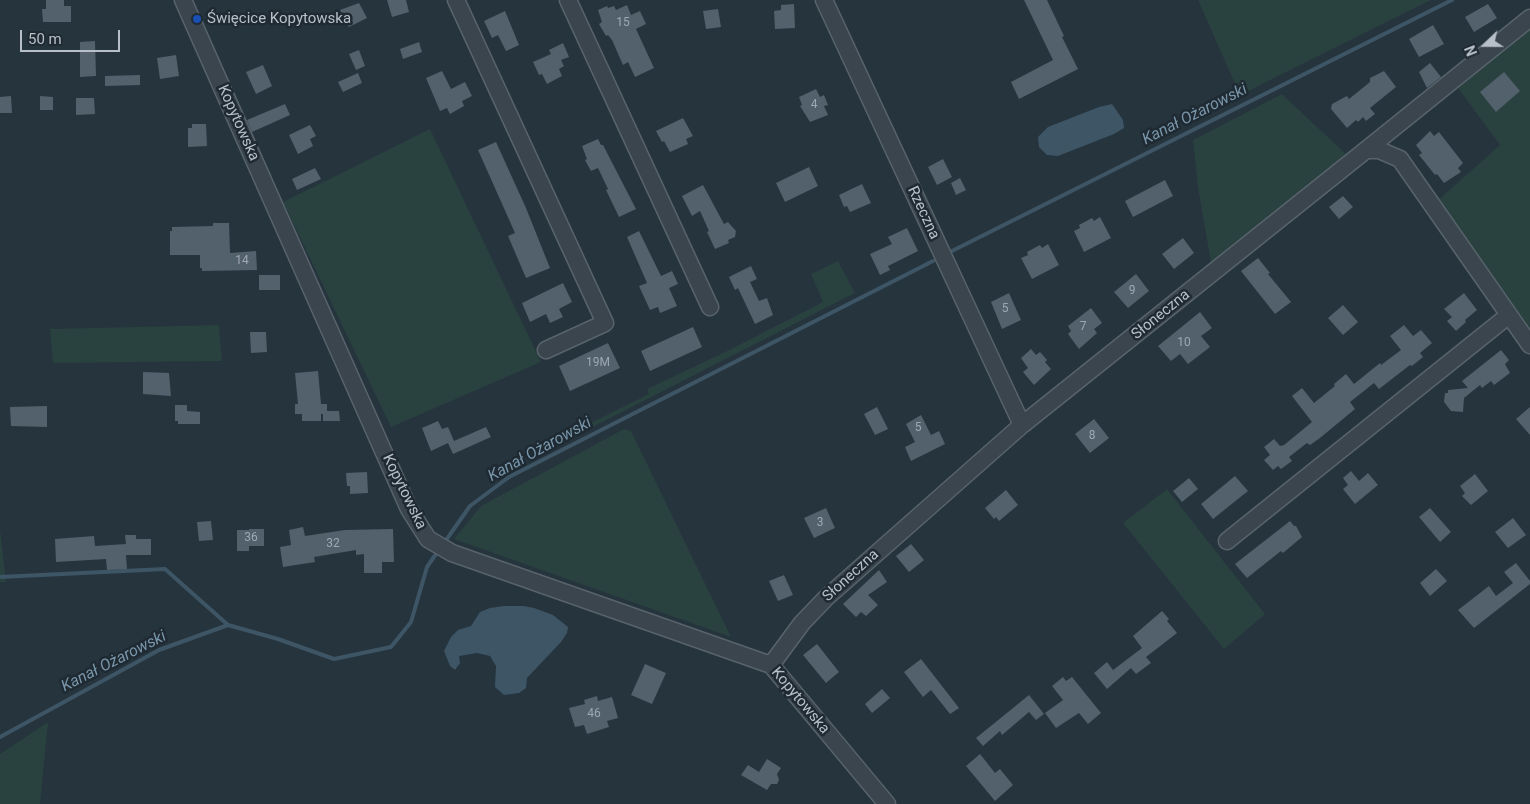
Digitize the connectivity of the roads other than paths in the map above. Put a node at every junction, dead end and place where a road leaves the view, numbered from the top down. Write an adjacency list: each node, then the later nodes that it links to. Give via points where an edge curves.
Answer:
1 (183, 0): 13 (street, Kopytowska, via 409,509 428,539 441,547)
2 (456, 0): 10 (street, via 605,324)
3 (568, 0): 7 (street)
4 (824, 0): 11 (street, Rzeczna)
5 (1530, 18): 6 (street, Słoneczna)
6 (1366, 150): 8 (street, via 1379,150 1400,159); 11 (street, Słoneczna)
7 (710, 307)
8 (1509, 315): 9 (street); 12 (street)
9 (1530, 345)
10 (546, 350)
11 (1022, 425): 13 (street, Słoneczna, via 826,598 802,623)
12 (1227, 541)
13 (771, 666): 14 (street, Kopytowska)
14 (887, 804)

